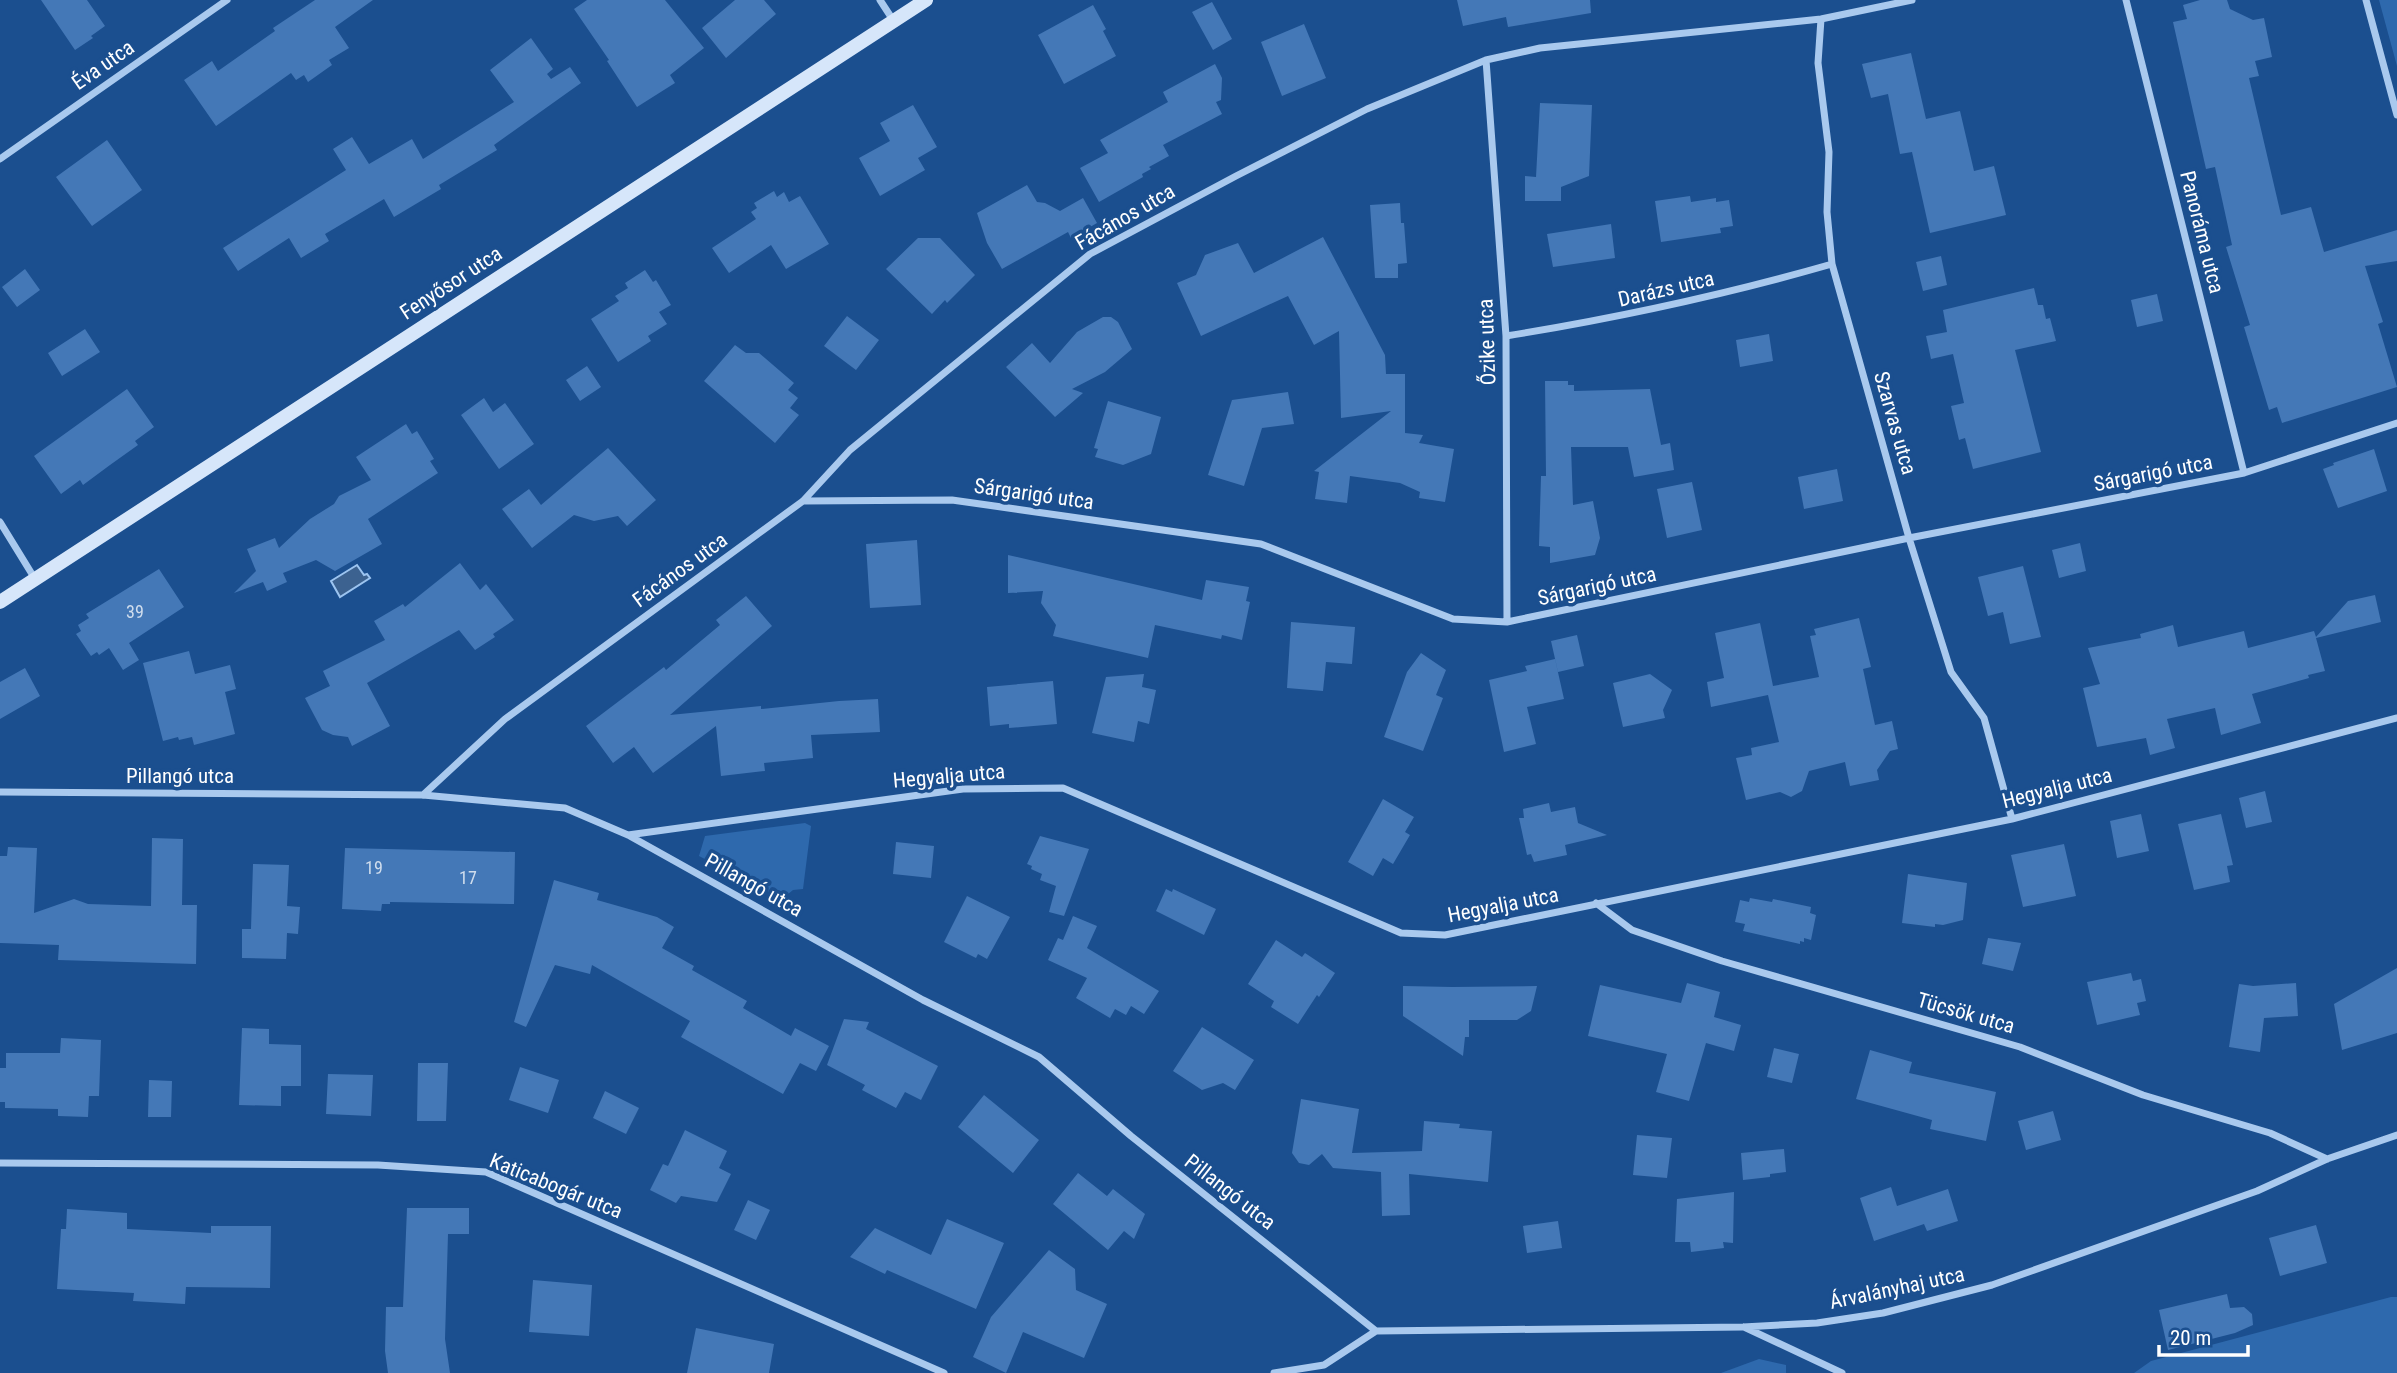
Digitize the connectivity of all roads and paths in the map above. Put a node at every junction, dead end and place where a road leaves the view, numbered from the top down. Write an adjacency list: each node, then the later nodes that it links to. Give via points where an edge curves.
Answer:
1 (227, 0): 11 (street, Éva utca)
2 (880, 0): 8 (street)
3 (926, 0): 8 (street, Fenyősor utca)
4 (1912, 0): 7 (street, Fácános utca)
5 (2126, 0): 15 (street, Panoráma utca)
6 (2365, 0): 10 (street)
7 (1821, 19): 9 (street, Fácános utca, via 1539,48); 12 (street, Szarvas utca, via 1818,63 1829,152 1827,212)
8 (893, 20): 19 (street, Fenyősor utca)
9 (1486, 60): 13 (street, Őzike utca); 16 (street, Fácános utca, via 1367,109 1090,254 850,450)
10 (2397, 115)
11 (0, 159)
12 (1832, 264): 13 (street, Darázs utca, via 1621,317); 18 (street, Szarvas utca)
13 (1506, 336): 21 (street, Őzike utca)
14 (2397, 423): 15 (street, Sárgarigó utca)
15 (2244, 473): 18 (street, Sárgarigó utca)
16 (803, 501): 21 (street, Sárgarigó utca, via 952,500 1261,544 1453,619); 24 (street, Fácános utca, via 505,719)
17 (0, 522): 19 (street)
18 (1909, 538): 21 (street, Sárgarigó utca); 25 (street, Szarvas utca, via 1951,673 1983,718)
19 (35, 579): 20 (street, Fenyősor utca)
20 (0, 602)
21 (1507, 622)
22 (2397, 719): 25 (street, Hegyalja utca)
23 (0, 792): 24 (street, Pillangó utca)
24 (424, 795): 26 (street, Pillangó utca, via 565,808)
25 (2012, 819): 27 (street, Hegyalja utca)
26 (628, 835): 27 (street, Hegyalja utca, via 963,789 1063,788 1401,933 1445,935); 32 (street, Pillangó utca, via 923,1000 1039,1057)
27 (1597, 903): 29 (street, Tücsök utca, via 1632,930 1722,961 2020,1047 2143,1095 2270,1133)
28 (2397, 1135): 29 (street, Árvalányhaj utca)
29 (2327, 1159): 31 (street, Árvalányhaj utca, via 2257,1191 1992,1285 1883,1313)
30 (0, 1163): 33 (street, Katicabogár utca, via 378,1165 486,1172)
31 (1743, 1327): 32 (street, Árvalányhaj utca); 35 (street)
32 (1376, 1331): 34 (street, via 1324,1365)
33 (944, 1373)
34 (1274, 1373)
35 (1842, 1373)

